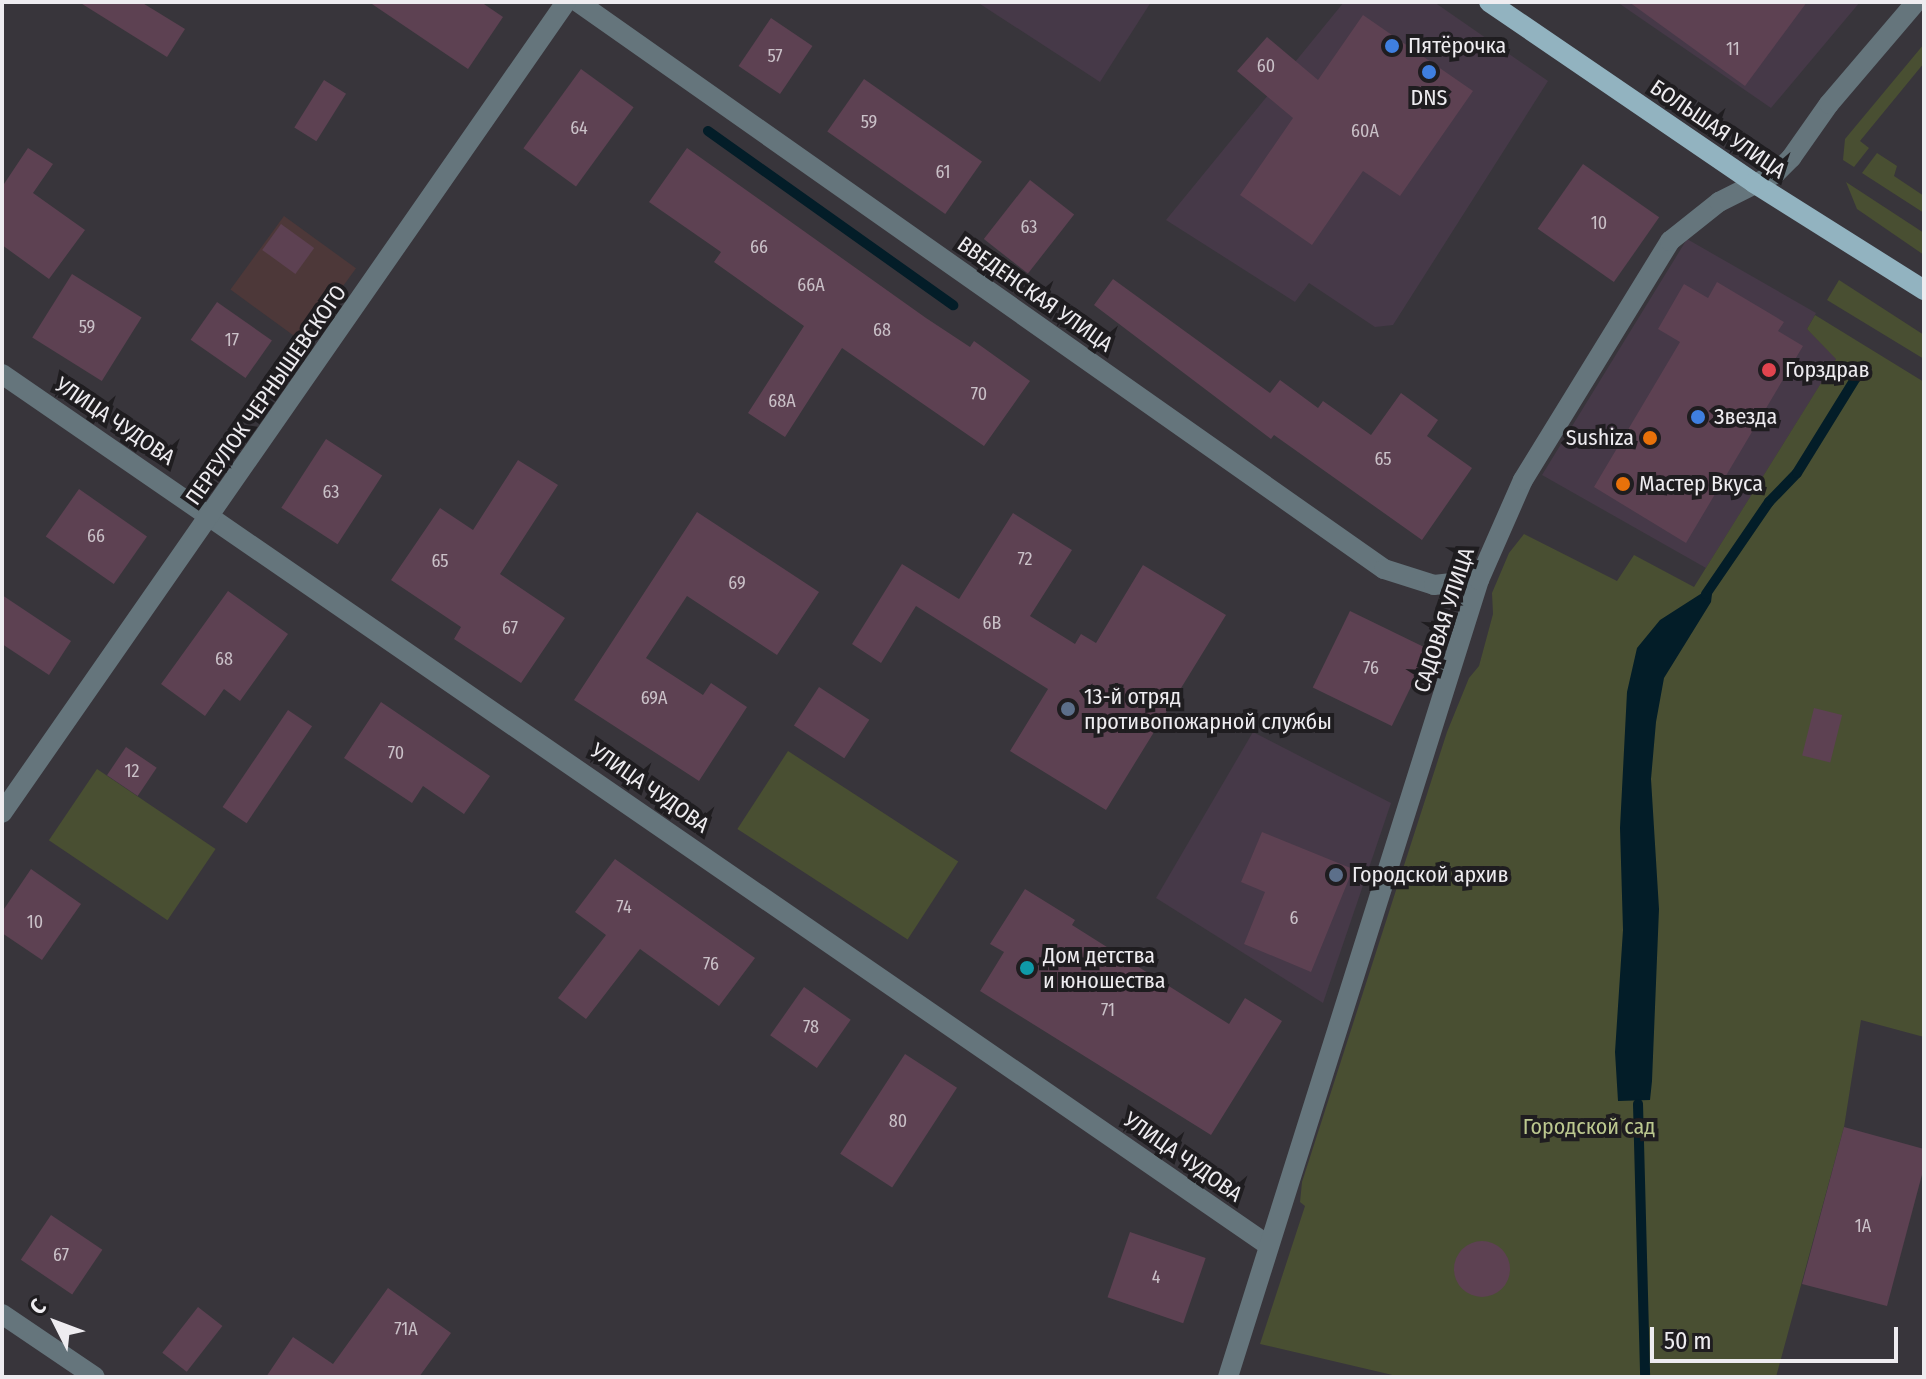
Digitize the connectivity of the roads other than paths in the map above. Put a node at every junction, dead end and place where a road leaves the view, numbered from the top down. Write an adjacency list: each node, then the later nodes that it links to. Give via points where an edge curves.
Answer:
1 (566, 2): 8 (street, ПЕРЕУЛОК ЧЕРНЫШЕВСКОГО)
2 (578, 2): 9 (street, ВВЕДЕНСКАЯ УЛИЦА, via 1384,569 1434,585)
3 (1489, 2): 5 (main road, БОЛЬШАЯ УЛИЦА)
4 (1916, 2): 5 (street, САДОВАЯ УЛИЦА, via 1829,104 1791,158)
5 (1754, 183): 6 (main road, БОЛЬШАЯ УЛИЦА); 9 (street, САДОВАЯ УЛИЦА, via 1719,202 1670,241 1523,480)
6 (1924, 290)
7 (2, 374): 8 (street, УЛИЦА ЧУДОВА)
8 (212, 516): 10 (street, ПЕРЕУЛОК ЧЕРНЫШЕВСКОГО); 11 (street, УЛИЦА ЧУДОВА)
9 (1479, 580): 11 (street, САДОВАЯ УЛИЦА)
10 (2, 813)
11 (1268, 1245): 14 (street, САДОВАЯ УЛИЦА)
12 (2, 1314): 13 (street)
13 (95, 1377)
14 (1228, 1377)

